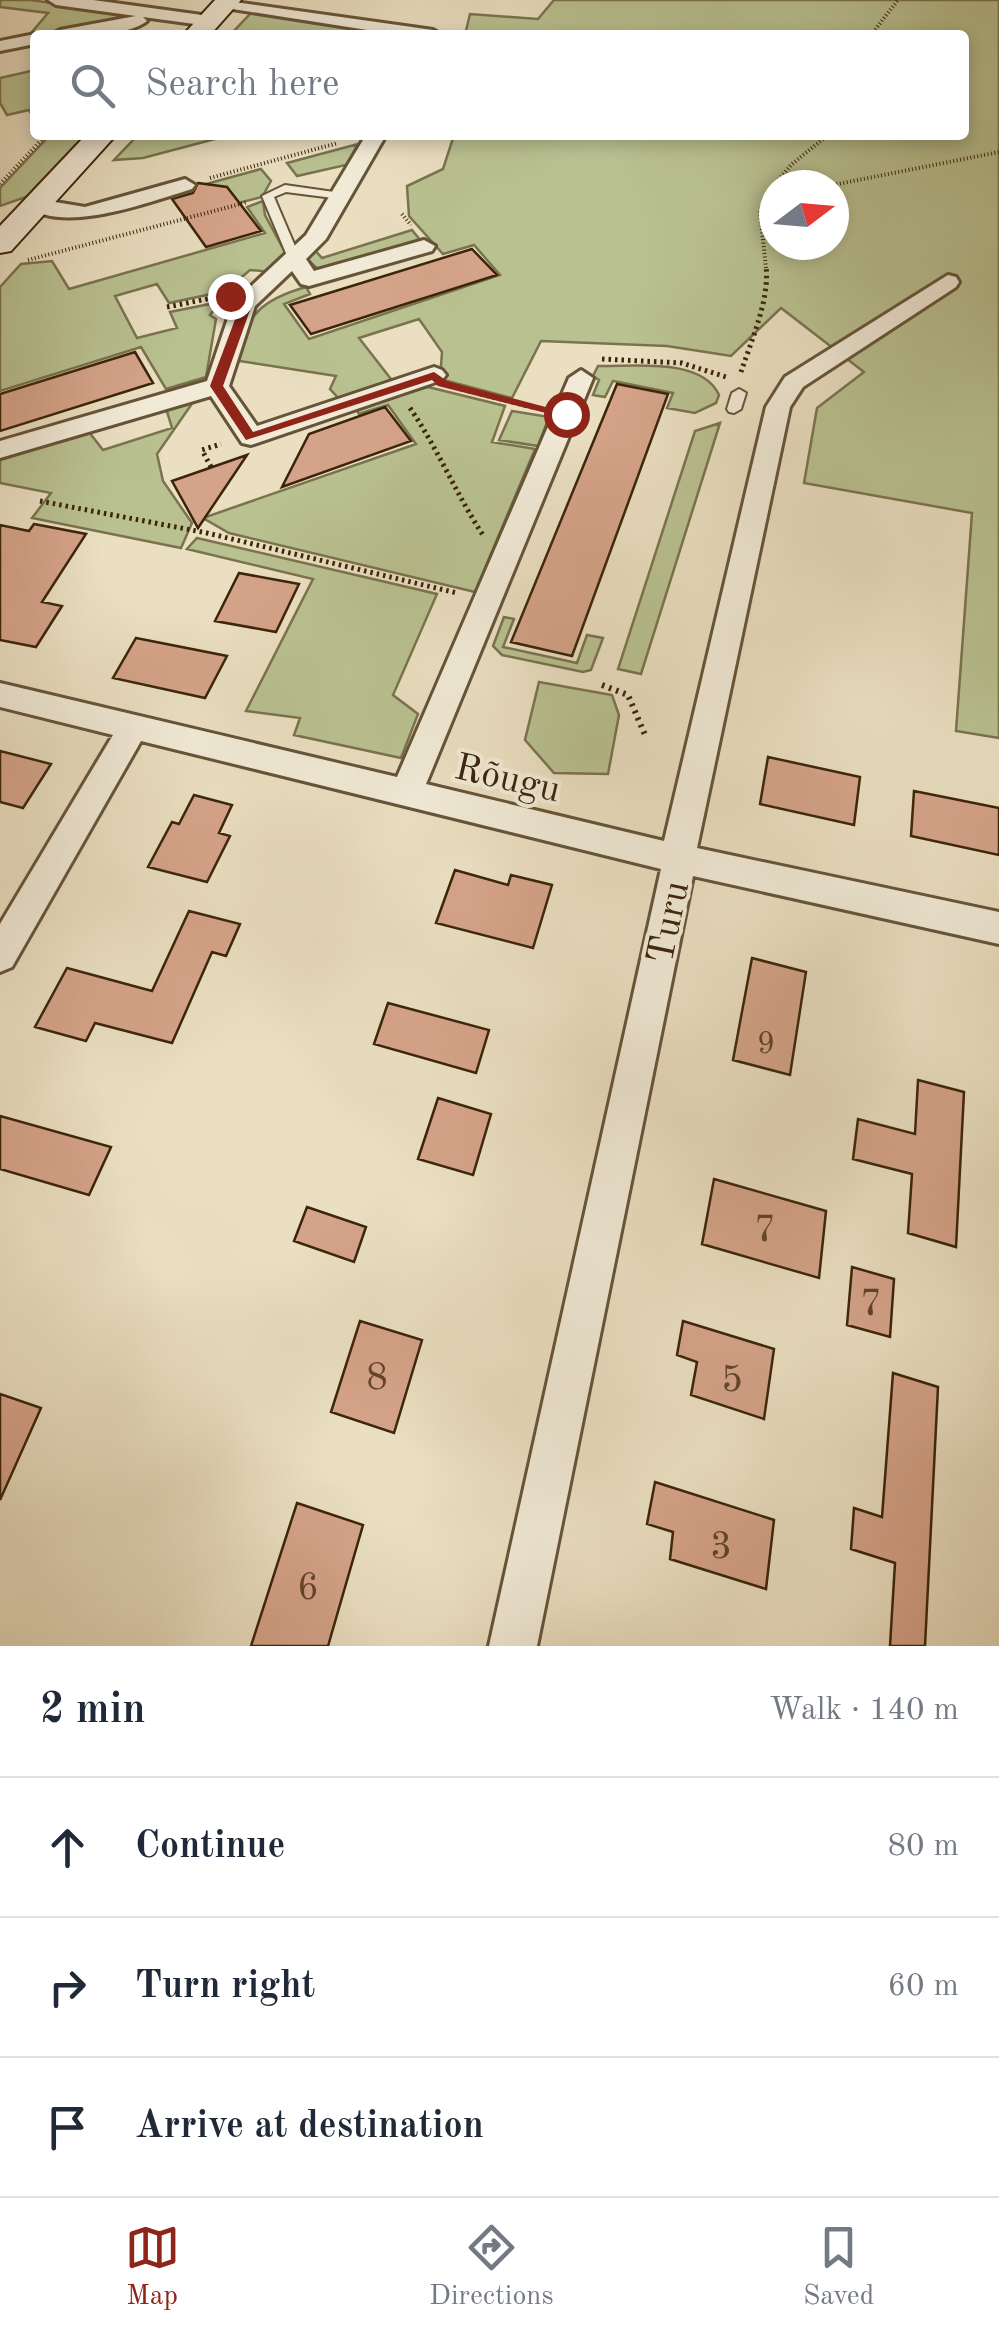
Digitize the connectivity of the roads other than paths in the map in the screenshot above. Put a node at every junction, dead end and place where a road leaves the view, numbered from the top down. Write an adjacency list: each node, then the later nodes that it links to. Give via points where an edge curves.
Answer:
1 (56, 0): 2 (street)
2 (161, 14): 3 (street); 4 (street)
3 (215, 15): 5 (street)
4 (84, 30)
5 (378, 30)
6 (30, 41): 7 (street)
7 (0, 46)
8 (97, 140): 12 (street)
9 (363, 140): 11 (street)
10 (185, 185): 12 (street, via 86,213)
11 (341, 196): 14 (street, via 315,239); 14 (lane, via 285,188 268,197)
12 (14, 224)
13 (424, 246): 14 (street, via 309,280)
14 (294, 258): 18 (street, via 248,299)
15 (948, 282): 25 (street, Turu, via 794,382 778,406)
16 (434, 376): 18 (street, via 250,438)
17 (581, 378): 24 (street)
18 (216, 386): 21 (street)
19 (739, 393): 20 (lane)
20 (734, 410)
21 (0, 450)
22 (0, 695): 23 (street, Rõugu)
23 (132, 728): 24 (street, Rõugu); 27 (street)
24 (406, 793): 25 (street, Rõugu)
25 (680, 859): 26 (street, Rõugu); 28 (street, Turu)
26 (999, 928)
27 (0, 956)
28 (513, 1646)

